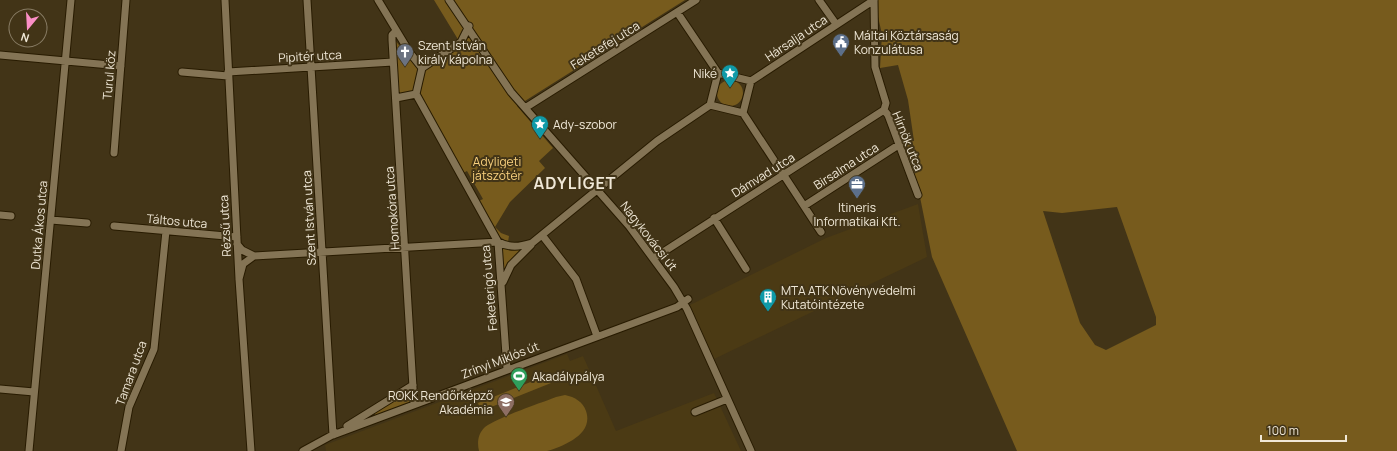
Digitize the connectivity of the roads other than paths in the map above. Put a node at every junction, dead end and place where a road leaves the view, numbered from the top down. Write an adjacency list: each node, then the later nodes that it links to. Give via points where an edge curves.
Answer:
1 (71, 0): 15 (street, Dutka Ákos utca)
2 (126, 0): 17 (street, Turul köz)
3 (225, 0): 22 (street, Rézsű utca)
4 (307, 0): 18 (street, Szent István utca)
5 (378, 0): 13 (street)
6 (449, 0): 12 (street, Nagykovácsi út)
7 (696, 0): 10 (street, Feketefej utca)
8 (819, 0): 11 (street)
9 (874, 0): 11 (street, Hársalja utca); 28 (street, Hírnök utca, via 874,67 886,103)
10 (678, 12): 21 (street); 27 (street, Feketefej utca)
11 (836, 24): 23 (street, Hársalja utca)
12 (469, 26): 19 (street, via 461,42); 27 (street, Nagykovácsi út, via 508,87)
13 (396, 31): 16 (street, Homokóra utca, via 392,35); 19 (street)
14 (0, 54): 15 (street)
15 (65, 60): 17 (street); 39 (street, Dutka Ákos utca)
16 (393, 62): 18 (street, Pipitér utca); 25 (street, Homokóra utca)
17 (120, 66): 31 (street, Turul köz)
18 (311, 68): 22 (street, Pipitér utca); 49 (street, Szent István utca)
19 (422, 68): 24 (street)
20 (182, 72): 22 (street, Pipitér utca)
21 (718, 73): 23 (street); 26 (street)
22 (228, 74): 45 (street, Rézsű utca)
23 (751, 81): 29 (street)
24 (416, 94): 25 (street); 46 (street, Feketerigó utca)
25 (396, 98): 48 (street, Homokóra utca)
26 (710, 105): 29 (street); 33 (street, via 657,141)
27 (525, 108): 33 (street, Nagykovácsi út)
28 (884, 110): 30 (street, Hírnök utca); 32 (street, Dámvad utca)
29 (743, 113): 32 (street)
30 (900, 144): 34 (street, Hírnök utca); 35 (street, Birsalma utca)
31 (114, 153)
32 (784, 175): 35 (street); 38 (street, Dámvad utca)
33 (595, 191): 44 (street); 51 (street, Nagykovácsi út)
34 (918, 195)
35 (804, 206): 43 (street)
36 (0, 215): 37 (street)
37 (11, 216)
38 (714, 218): 51 (street, Dámvad utca); 52 (street)
39 (51, 220): 40 (street); 60 (street, Dutka Ákos utca)
40 (87, 223)
41 (114, 226): 42 (street, Táltos utca)
42 (166, 230): 45 (street, Táltos utca); 66 (street, Tamara utca, via 154,349 129,408)
43 (821, 232)
44 (542, 235): 47 (street); 56 (street, via 576,278)
45 (237, 241): 50 (street, via 242,250); 53 (street, Rézsű utca)
46 (498, 242): 47 (street, via 512,247); 48 (street); 54 (street, Feketerigó utca)
47 (532, 243): 54 (street, via 511,265)
48 (406, 248): 49 (street); 58 (street, Homokóra utca)
49 (322, 253): 50 (street); 64 (street, Szent István utca)
50 (254, 256): 53 (street, via 243,264)
51 (654, 258): 55 (street, Nagykovácsi út)
52 (746, 269)
53 (239, 279): 67 (street, Rézsű utca)
54 (501, 287): 57 (street, Feketerigó utca)
55 (686, 300): 56 (street, Zrínyi Miklós út, via 677,308); 61 (street, Nagykovácsi út)
56 (597, 336): 57 (street, Zrínyi Miklós út)
57 (507, 369): 62 (street, Zrínyi Miklós út)
58 (413, 385): 62 (street, Homokóra utca); 64 (street, Zrínyi Miklós út)
59 (0, 388): 60 (street)
60 (34, 392): 65 (street, Dutka Ákos utca)
61 (727, 398): 63 (street); 69 (street, Nagykovácsi út)
62 (414, 404): 64 (street, Zrínyi Miklós út)
63 (695, 412)
64 (333, 435): 68 (street, Zrínyi Miklós út)
65 (29, 451)
66 (121, 451)
67 (251, 451)
68 (303, 451)
69 (751, 451)

